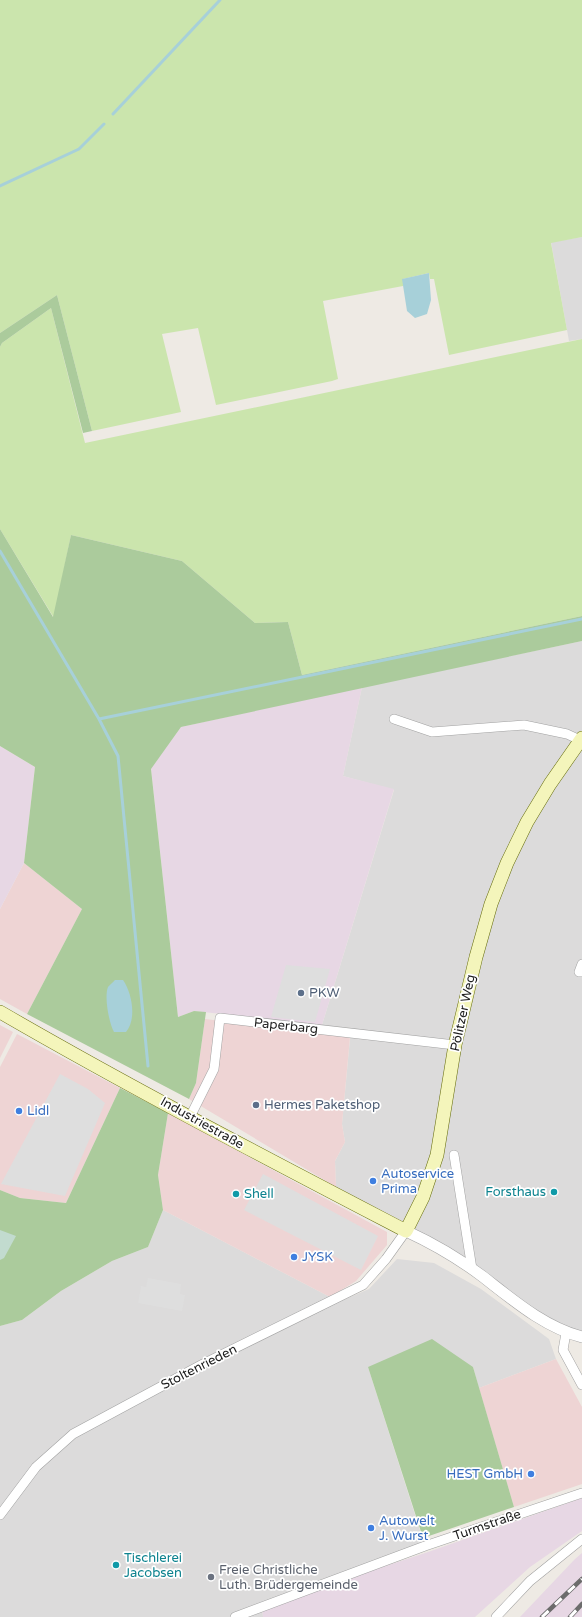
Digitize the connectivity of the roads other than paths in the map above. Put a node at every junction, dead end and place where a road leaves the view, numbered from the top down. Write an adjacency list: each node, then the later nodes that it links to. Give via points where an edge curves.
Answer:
1 (394, 720): 2 (street, via 432,732 524,725 567,734)
2 (581, 740): 6 (main road, Pölitzer Weg, via 539,803 506,863 476,957)
3 (582, 964): 4 (street, via 579,972)
4 (582, 972)
5 (0, 1012): 7 (main road, Industriestraße)
6 (455, 1045): 7 (street, Paperbarg, via 220,1018 214,1069); 9 (main road, Pölitzer Weg, via 436,1156 422,1198)
7 (190, 1117): 9 (main road, Industriestraße)
8 (454, 1155): 10 (street)
9 (406, 1231): 10 (street); 15 (street, Stoltenrieden, via 363,1285 203,1364 73,1434 36,1467)
10 (472, 1269): 11 (street, via 515,1303)
11 (566, 1333): 12 (street); 13 (street, via 563,1350)
12 (582, 1338)
13 (582, 1385)
14 (582, 1493): 17 (street, Turmstraße, via 425,1546)
15 (0, 1515)
16 (582, 1539): 18 (street, via 530,1581)
17 (235, 1617)
18 (496, 1617)

